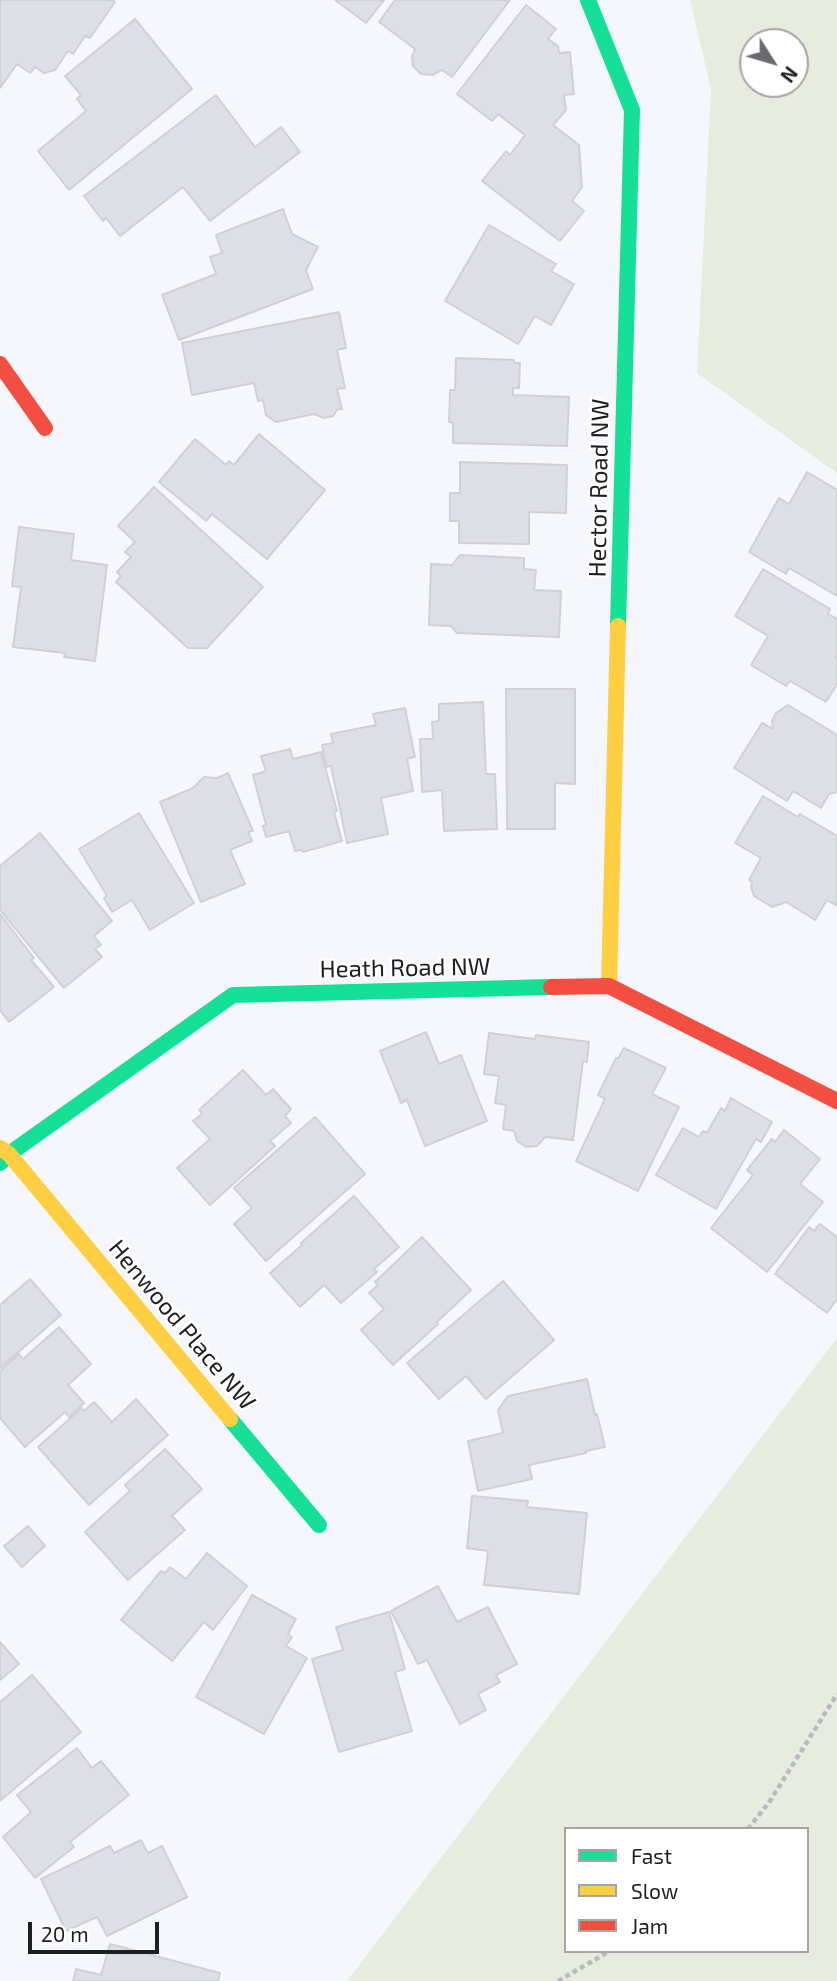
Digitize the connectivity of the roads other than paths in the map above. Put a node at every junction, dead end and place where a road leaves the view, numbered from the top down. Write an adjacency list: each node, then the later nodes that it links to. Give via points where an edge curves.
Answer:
1 (588, 0): 4 (street, Hector Road NW, via 632,110)
2 (0, 364): 3 (street)
3 (45, 428)
4 (609, 986): 5 (street, Heath Road NW); 6 (street, Heath Road NW, via 233,995)
5 (837, 1101)
6 (3, 1155): 7 (street, Henwood Place NW)
7 (319, 1525)

